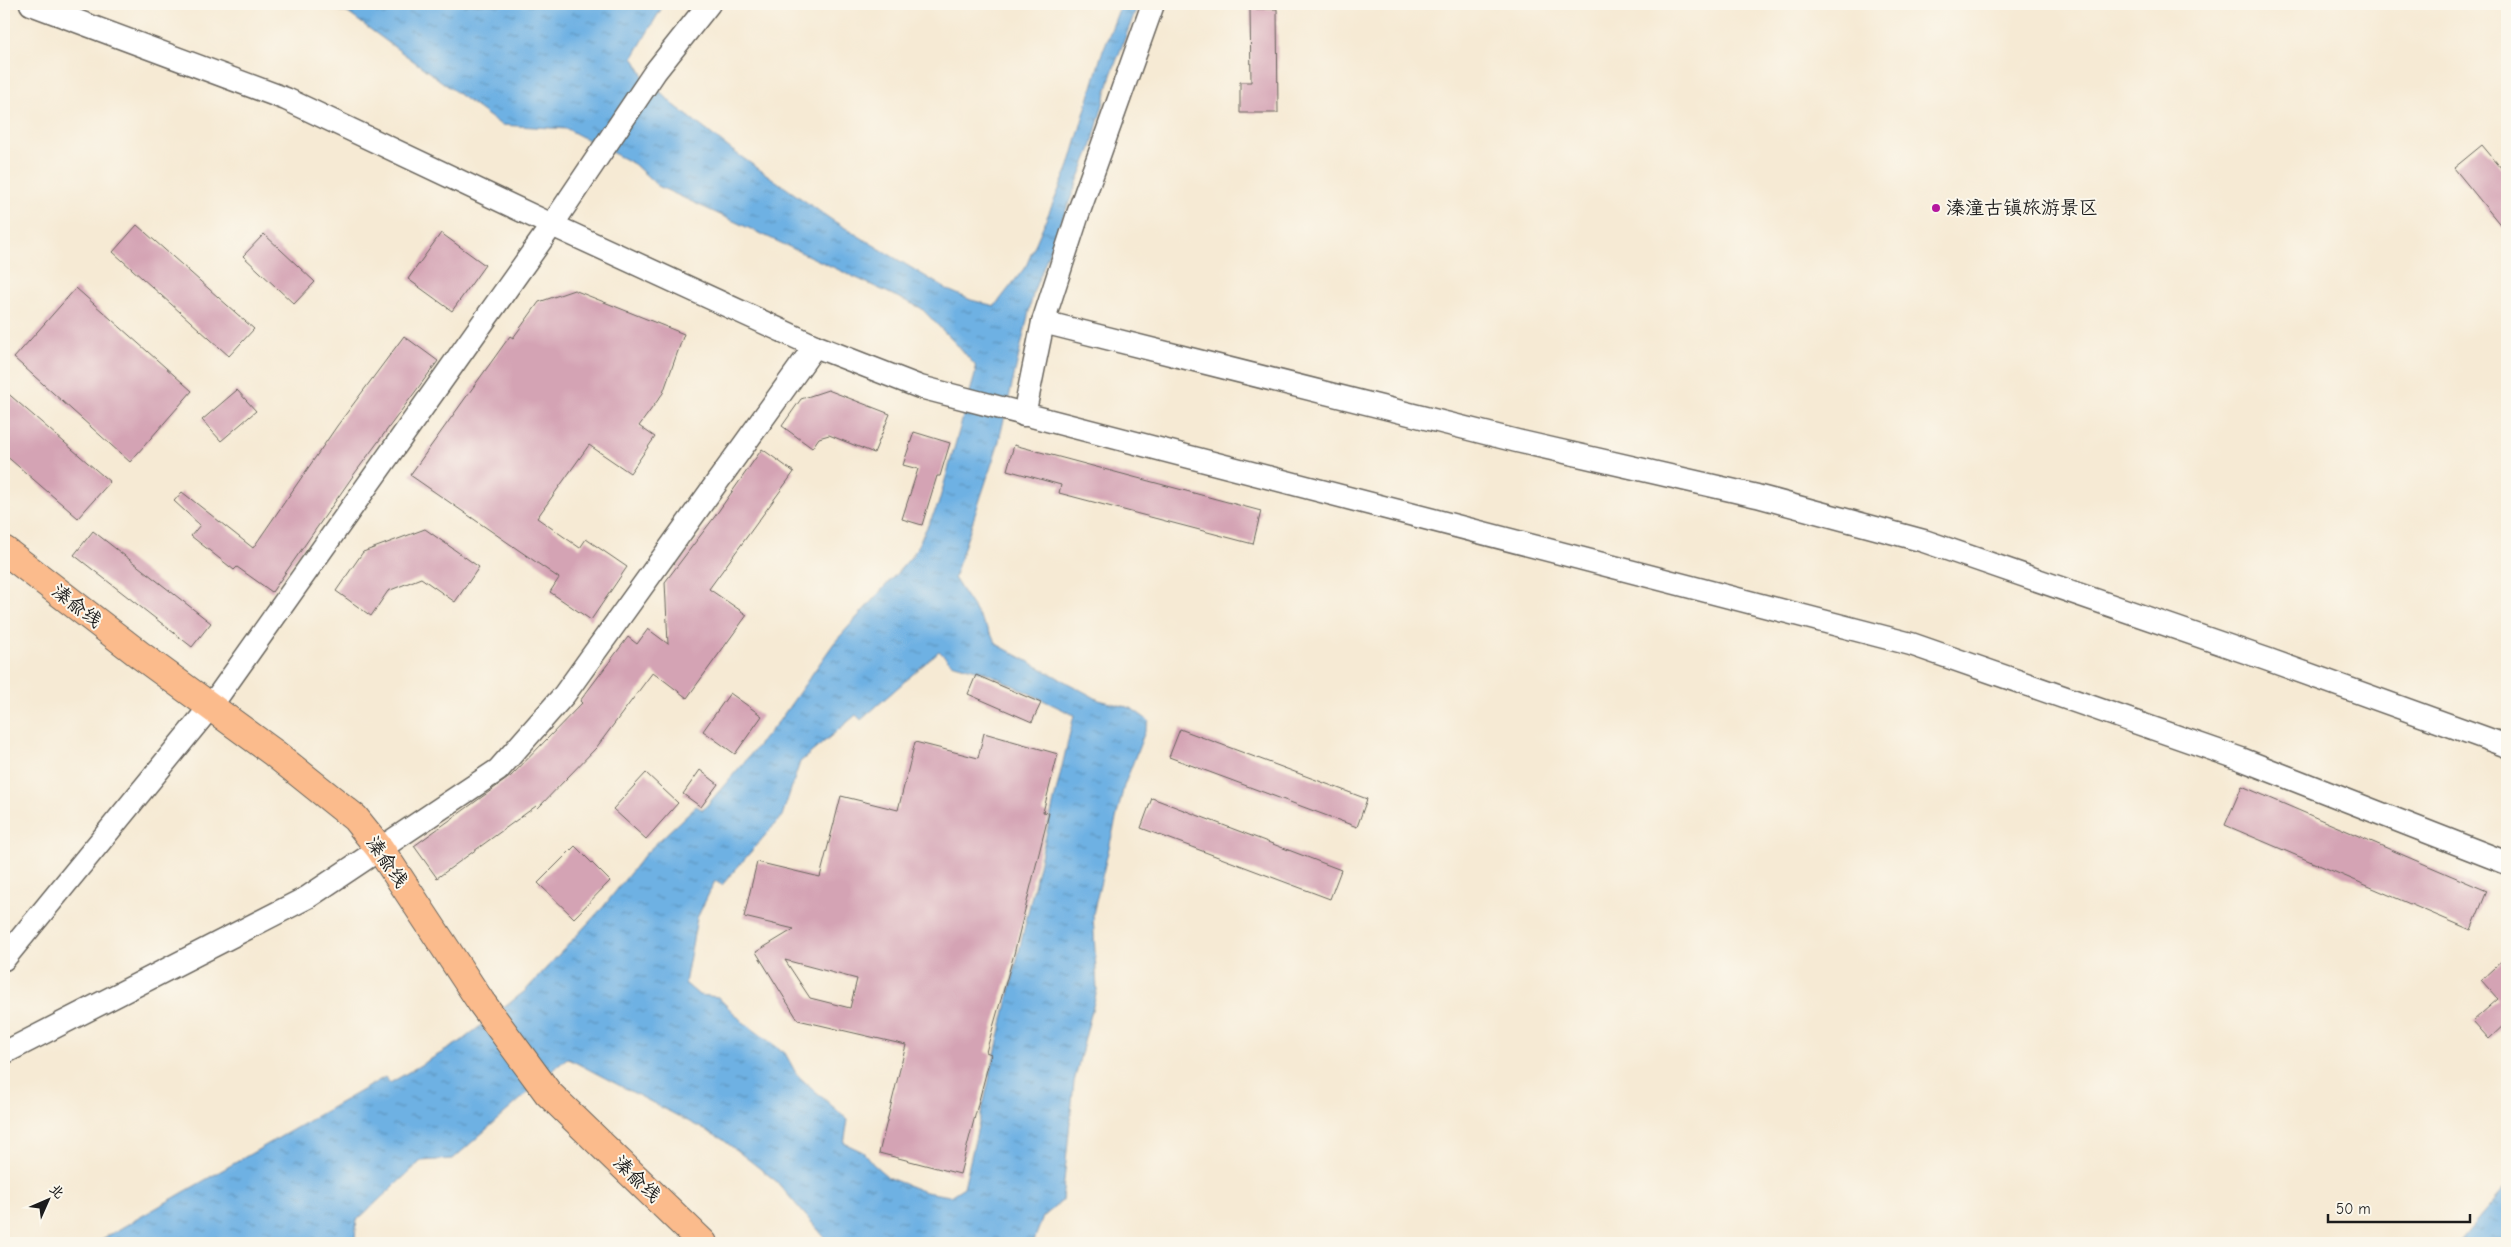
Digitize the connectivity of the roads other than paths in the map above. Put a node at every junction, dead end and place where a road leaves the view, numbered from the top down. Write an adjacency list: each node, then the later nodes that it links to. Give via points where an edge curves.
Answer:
1 (31, 4): 4 (street, via 286,99)
2 (709, 4): 4 (street, via 655,72)
3 (1153, 4): 5 (street)
4 (552, 225): 6 (street); 9 (street)
5 (1043, 322): 7 (street); 10 (street, via 1517,441 1757,496 1924,541)
6 (815, 346): 7 (street, via 920,387); 11 (street, via 564,696 498,770)
7 (1024, 415): 12 (street, via 1911,644 2241,759)
8 (4, 550): 9 (main road, 溱俞线)
9 (211, 706): 11 (main road, 溱俞线, via 355,818); 13 (street)
10 (2507, 746)
11 (380, 850): 14 (street, via 308,897); 15 (main road, 溱俞线, via 481,1002 548,1093)
12 (2507, 863)
13 (4, 959)
14 (4, 1053)
15 (703, 1243)

